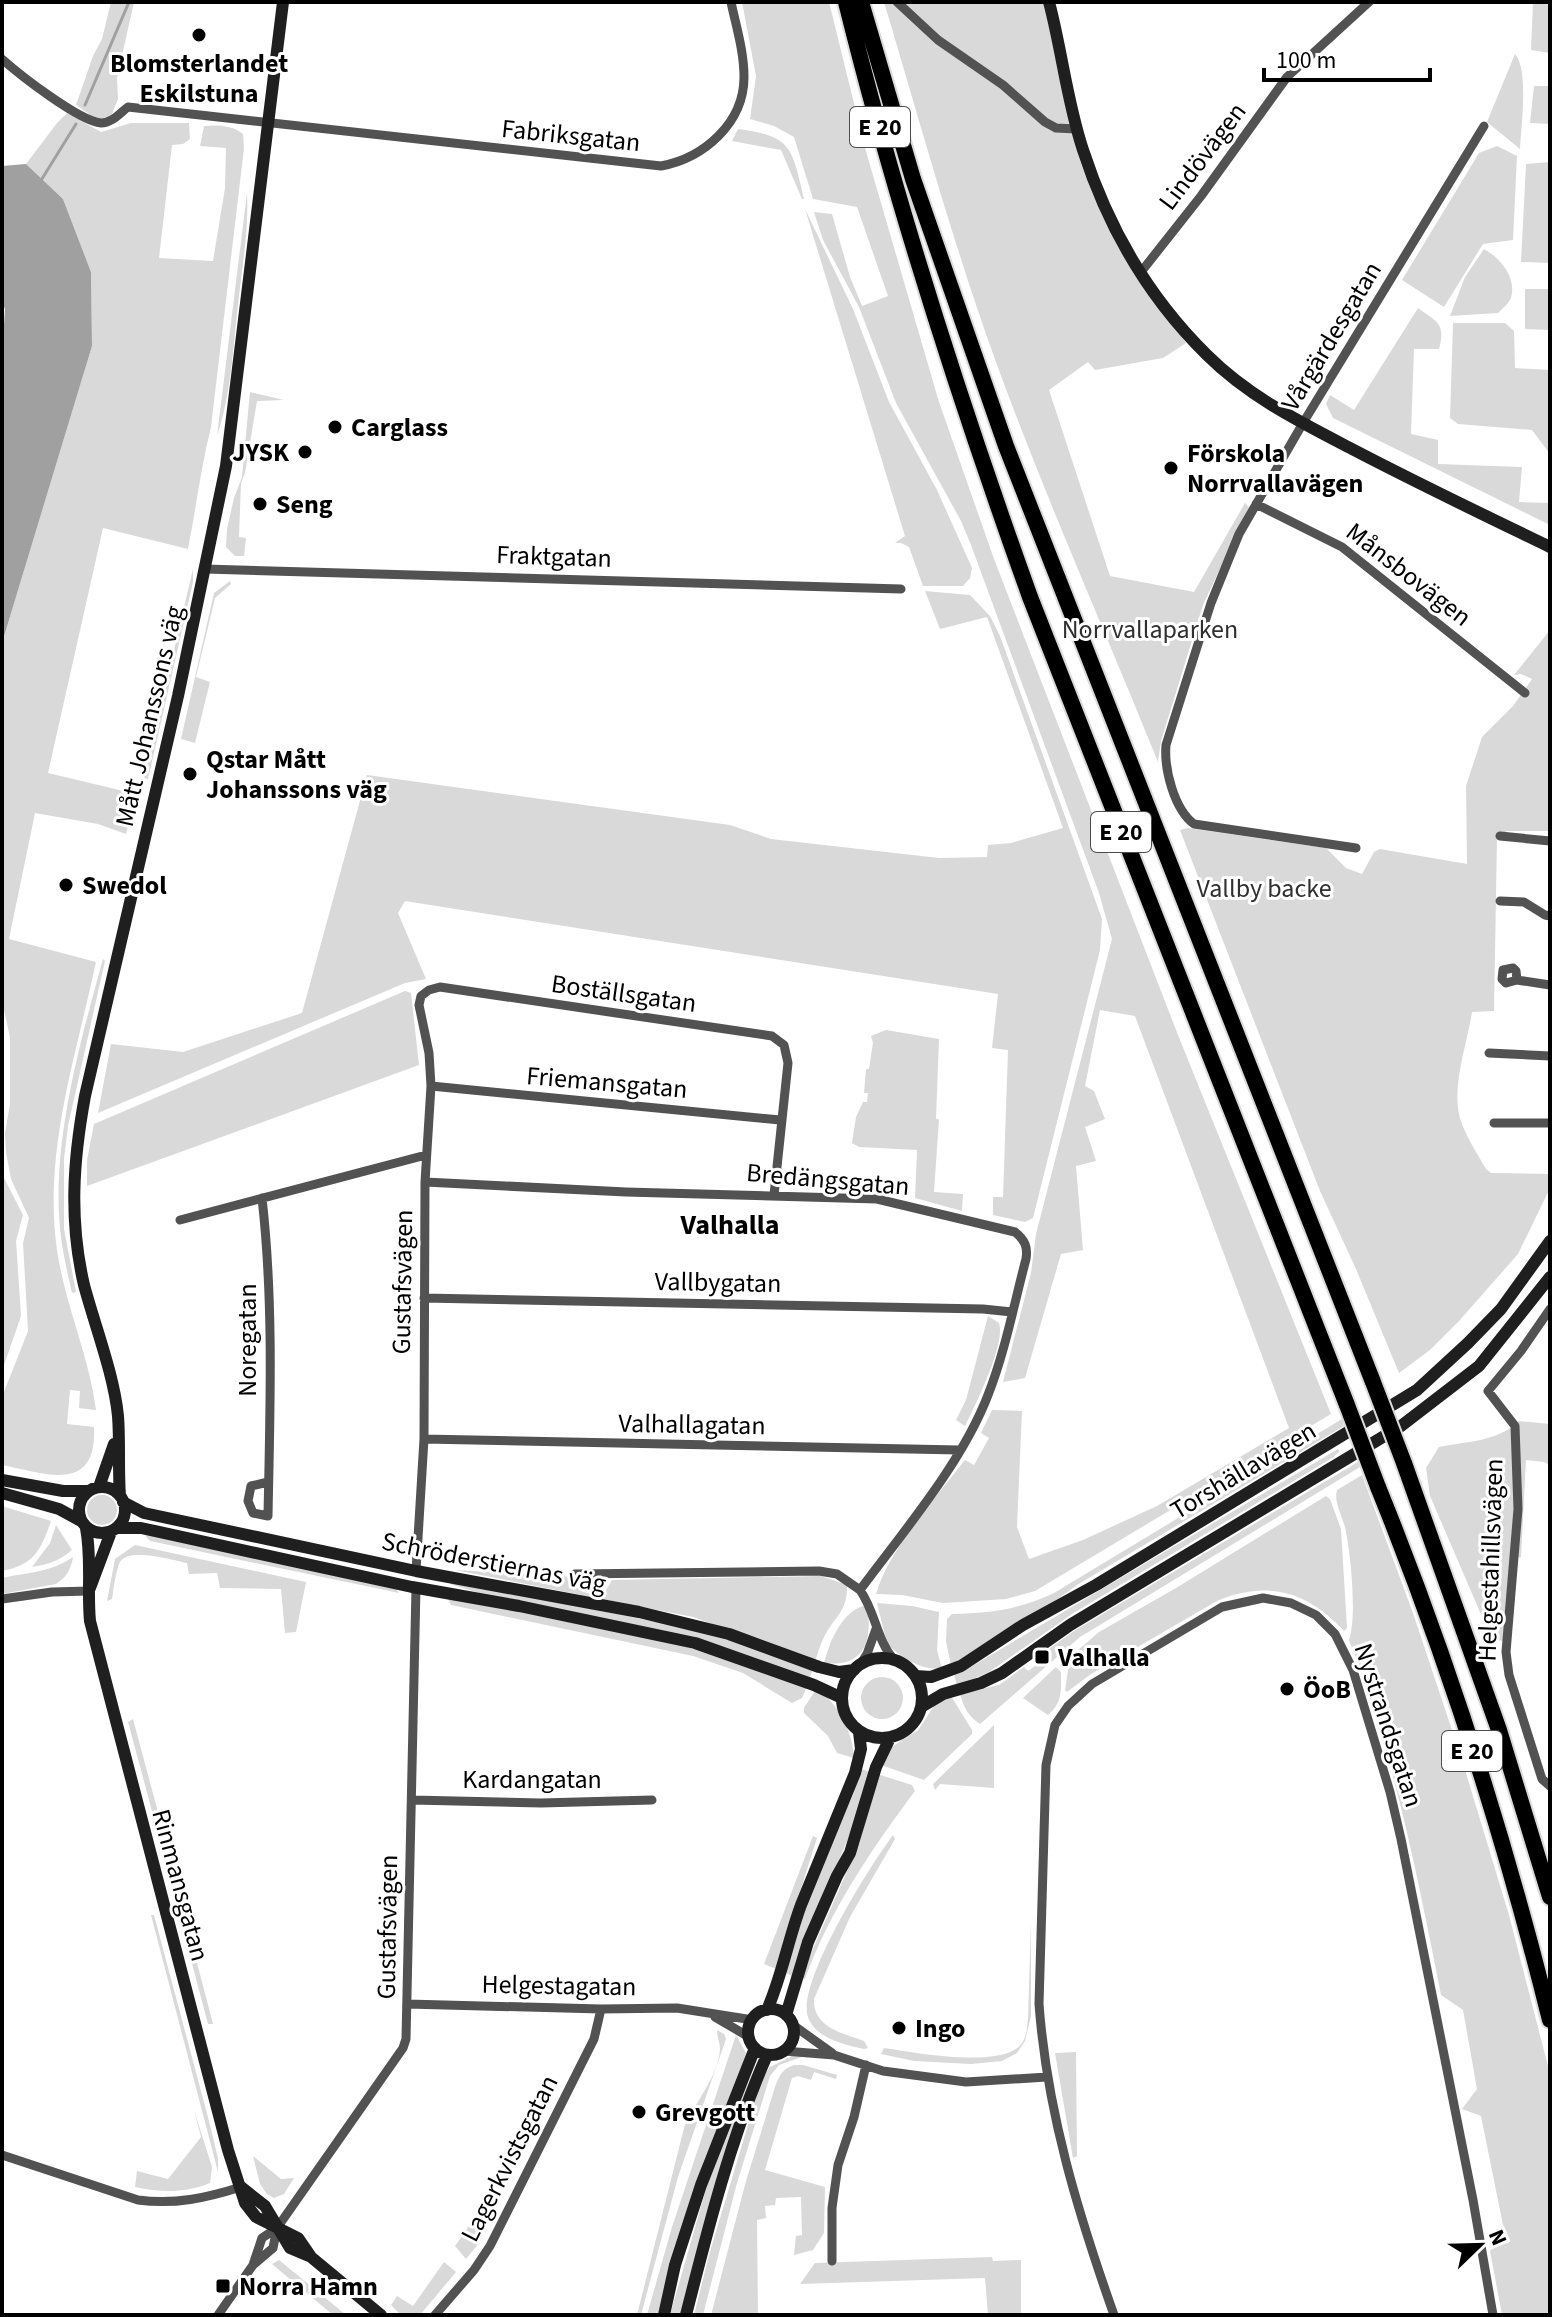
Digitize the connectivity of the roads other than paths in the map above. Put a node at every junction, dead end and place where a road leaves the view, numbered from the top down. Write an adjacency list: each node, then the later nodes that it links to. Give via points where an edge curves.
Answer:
1 (283, 2): 9 (street, Mått Johanssons väg)
2 (731, 2): 9 (street, Fabriksgatan, via 743,64 739,104 720,135 676,163 646,166)
3 (846, 2): 77 (highway, E 20, bridge, via 939,330 1030,597 1347,1405 1446,1673)
4 (861, 2): 70 (highway, E 20, bridge, via 938,255 1006,446 1404,1463 1499,1730)
5 (897, 2): 11 (street, via 1045,122)
6 (1049, 2): 11 (street)
7 (1369, 2): 12 (street, Lindövägen, via 1287,77)
8 (2, 59): 9 (street, Fabriksgatan, via 41,90 103,123 128,107)
9 (269, 123): 16 (street, Mått Johanssons väg, via 228,452)
10 (1484, 126): 13 (street, Vårgärdesgatan)
11 (1077, 129): 12 (street, via 1109,216)
12 (1141, 272): 13 (street, via 1207,355)
13 (1303, 423): 14 (street, Vårgärdesgatan); 15 (street)
14 (1256, 504): 18 (street, Månsbovägen, via 1342,547); 21 (street, Vårgärdesgatan, via 1211,603 1166,745 1165,770 1185,818 1194,824)
15 (1550, 547)
16 (205, 569): 17 (street, Fraktgatan); 43 (street, Mått Johanssons väg, via 76,1141 74,1232)
17 (901, 589)
18 (1525, 693)
19 (1500, 836): 20 (street)
20 (1550, 841)
21 (1356, 848)
22 (1500, 901): 23 (street, via 1524,902)
23 (1550, 916)
24 (1517, 980): 25 (street)
25 (1550, 985)
26 (421, 996): 29 (street, Gustafsvägen); 30 (street, Boställsgatan, via 440,987 772,1036 787,1052)
27 (1489, 1053): 28 (street)
28 (1550, 1056)
29 (431, 1086): 30 (street, Friemansgatan); 33 (street, Gustafsvägen)
30 (780, 1120): 35 (street, Boställsgatan)
31 (1494, 1123): 32 (street)
32 (1550, 1123)
33 (426, 1155): 34 (street, Gustafsvägen); 36 (street)
34 (425, 1182): 35 (street, Bredängsgatan); 40 (street, Gustafsvägen)
35 (774, 1195): 42 (street, Bredängsgatan, via 877,1199 1015,1232 1027,1251)
36 (262, 1198): 37 (street); 47 (street, Noregatan, via 271,1324)
37 (180, 1220)
38 (1550, 1241): 62 (street, Torshällavägen, via 1501,1309 1417,1390 961,1666 931,1677)
39 (1550, 1277): 64 (street, Torshällavägen, via 1479,1366 1401,1426 1070,1625 1002,1673)
40 (424, 1298): 42 (street, Vallbygatan); 44 (street, Gustafsvägen)
41 (1550, 1309): 67 (street, Helgestahillsvägen, via 1488,1391 1515,1426 1518,1509 1506,1642 1509,1675 1542,1779)
42 (1012, 1312): 45 (street, Bredängsgatan, via 988,1396)
43 (118, 1434): 48 (street, Mått Johanssons väg); 50 (street, Mått Johanssons väg)
44 (424, 1439): 45 (street, Valhallagatan); 53 (street, Gustafsvägen)
45 (959, 1450): 56 (street, Bredängsgatan)
46 (2, 1480): 48 (street, via 63,1491)
47 (268, 1482)
48 (94, 1489): 50 (street, via 110,1488); 51 (street, via 79,1505)
49 (2, 1493): 51 (street, via 59,1509)
50 (122, 1499): 52 (street, via 125,1515); 53 (street, Schröderstiernas väg, via 144,1513)
51 (84, 1525): 52 (street, via 102,1534); 57 (street, Rinmansgatan, via 91,1550)
52 (114, 1530): 55 (street, Schröderstiernas väg, via 141,1528); 57 (street, Rinmansgatan)
53 (416, 1571): 55 (street); 61 (street, Schröderstiernas väg, via 639,1612 729,1634 839,1672)
54 (575, 1574): 56 (street, Schröderstiernas väg, via 819,1571 837,1574)
55 (416, 1588): 63 (street, Schröderstiernas väg, via 695,1643); 68 (street, Gustafsvägen)
56 (860, 1590): 59 (street)
57 (89, 1591): 58 (street); 84 (street, Rinmansgatan, via 93,1634)
58 (2, 1599)
59 (876, 1629): 60 (street); 61 (street)
60 (894, 1660): 61 (street, via 875,1659); 62 (street)
61 (857, 1667): 63 (street)
62 (916, 1676): 64 (street)
63 (842, 1698): 65 (street, via 845,1713)
64 (921, 1707): 66 (street, via 910,1727)
65 (859, 1732): 66 (street); 73 (street, via 855,1773 801,1905)
66 (890, 1738): 76 (street, via 850,1853 808,1942)
67 (1550, 1786)
68 (412, 1800): 69 (street, Kardangatan); 71 (street, Gustafsvägen)
69 (652, 1800)
70 (1550, 1897)
71 (407, 2004): 72 (street, Helgestagatan); 85 (street, Gustafsvägen, via 403,2048)
72 (601, 2009): 74 (street, Helgestagatan); 89 (street, Lagerkvistsgatan, via 594,2039 490,2246)
73 (767, 2010): 75 (street); 76 (street)
74 (709, 2013): 75 (street, Helgestagatan); 78 (street, Helgestagatan)
75 (753, 2020): 78 (street)
76 (789, 2020): 79 (street, via 793,2039); 80 (street)
77 (1550, 2020)
78 (757, 2047): 79 (street); 90 (street, via 697,2196); 91 (street, via 753,2090)
79 (784, 2051): 80 (street)
80 (834, 2055): 81 (street)
81 (866, 2065): 82 (street, via 966,2082); 86 (street, via 838,2165)
82 (1047, 2077): 92 (street, Nystrandsgatan, via 1073,2194); 93 (street, Nystrandsgatan, via 1039,2004 1040,1947 1046,1765 1055,1725 1092,1684 1222,1607 1263,1598 1303,1607 1325,1622 1343,1646 1390,1792)
83 (2, 2155): 84 (street, via 138,2200 189,2201)
84 (241, 2187): 85 (street, Rinmansgatan, via 256,2217)
85 (277, 2228): 87 (street, Gustafsvägen, via 273,2248 253,2265); 88 (street, Rinmansgatan, via 290,2248 311,2257)
86 (832, 2261)
87 (218, 2315)
88 (381, 2315)
89 (435, 2315)
90 (664, 2315)
91 (686, 2315)
92 (1114, 2315)
93 (1493, 2315)

